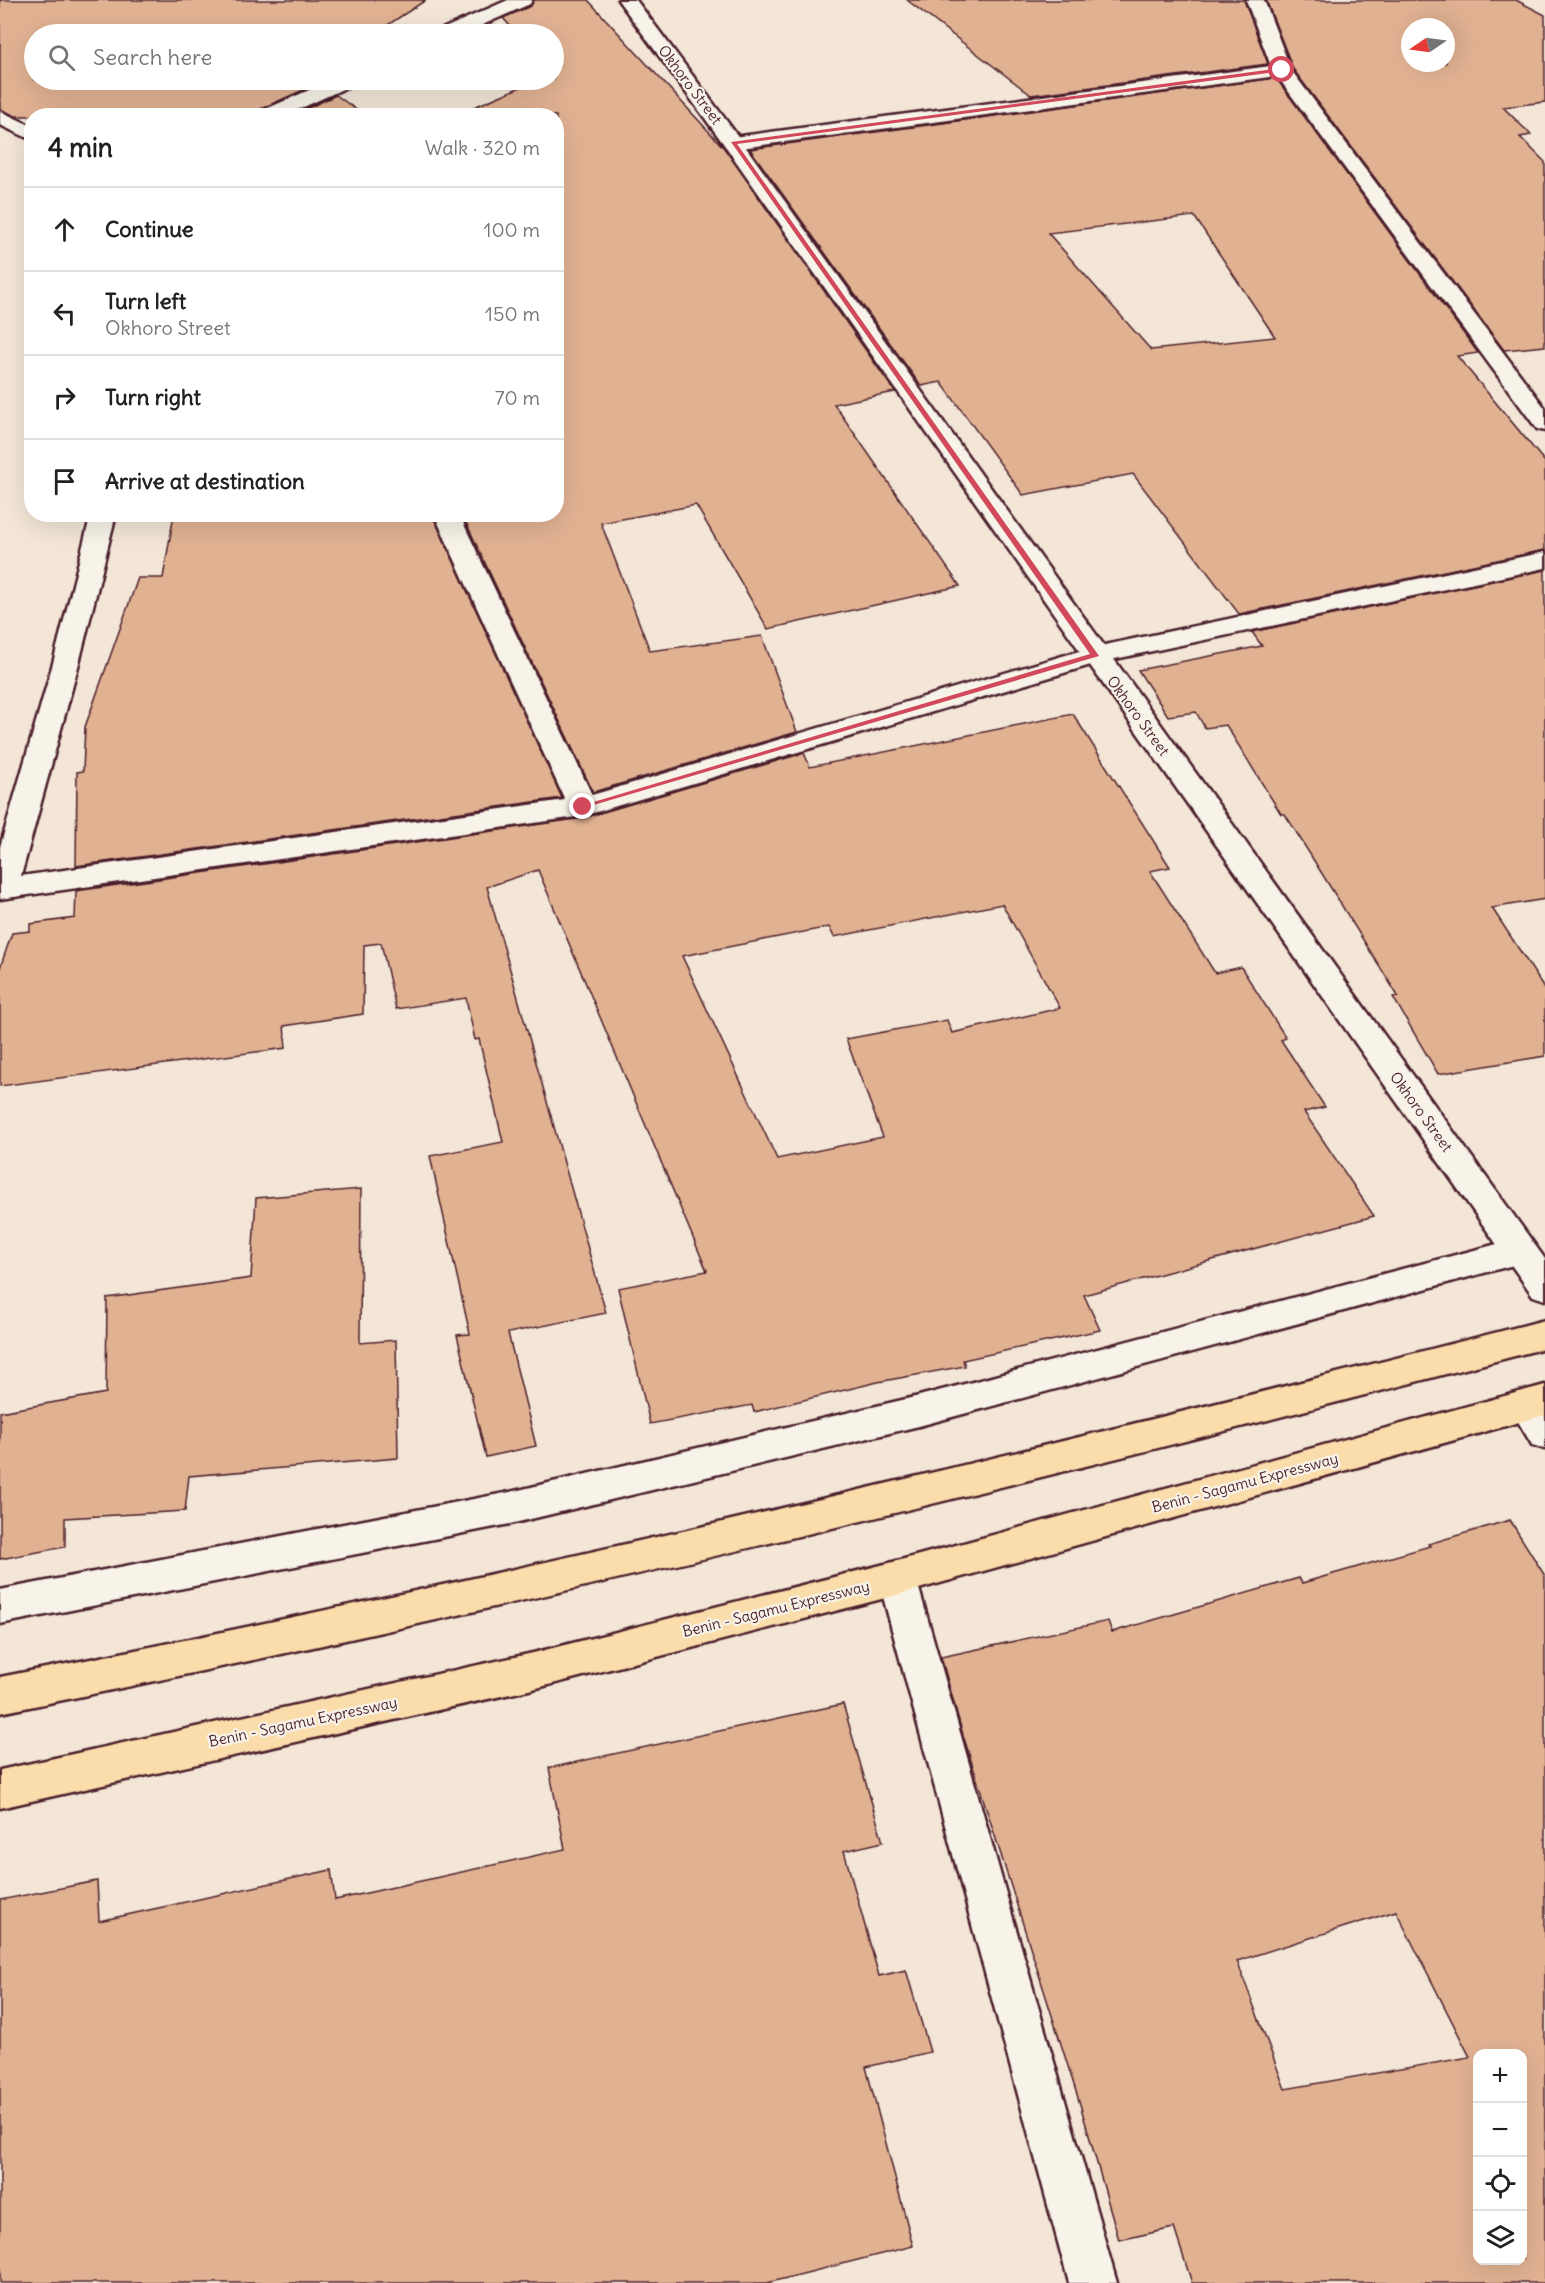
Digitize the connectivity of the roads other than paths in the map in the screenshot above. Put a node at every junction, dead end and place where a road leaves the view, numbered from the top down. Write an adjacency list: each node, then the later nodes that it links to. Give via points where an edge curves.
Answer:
1 (523, 0): 4 (street)
2 (627, 0): 10 (street, Okhoro Street)
3 (1255, 0): 5 (street)
4 (469, 24)
5 (1282, 70): 10 (street); 11 (street)
6 (324, 90): 7 (street)
7 (284, 108)
8 (0, 117): 9 (street)
9 (24, 130)
10 (733, 143): 15 (street, Okhoro Street)
11 (1545, 424)
12 (102, 522): 17 (street)
13 (450, 522): 16 (street)
14 (1545, 560): 15 (street)
15 (1095, 656): 16 (street); 18 (street, Okhoro Street)
16 (583, 807): 17 (street)
17 (2, 889)
18 (1520, 1251): 19 (street, Okhoro Street); 23 (street, via 919,1411 510,1508)
19 (1545, 1286)
20 (1545, 1334): 24 (highway, via 786,1525 192,1658)
21 (1539, 1413): 22 (highway, Benin - Sagamu Expressway)
22 (897, 1578): 25 (highway, Benin - Sagamu Expressway, via 533,1671); 26 (street)
23 (0, 1607)
24 (0, 1695)
25 (0, 1789)
26 (1093, 2283)

